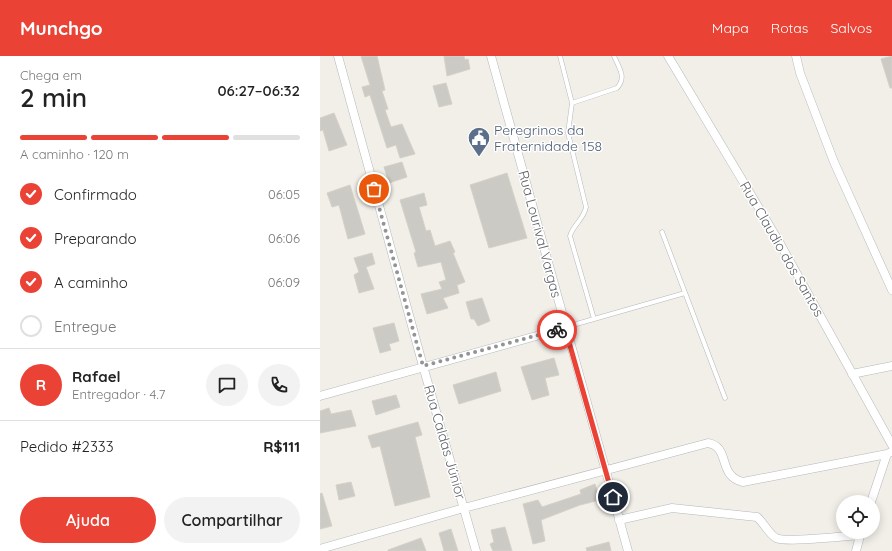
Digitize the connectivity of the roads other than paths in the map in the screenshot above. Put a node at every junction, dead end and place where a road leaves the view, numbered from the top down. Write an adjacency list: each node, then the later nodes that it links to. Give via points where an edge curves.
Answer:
1 (338, 56): 13 (street, Rua Caldas Júnior)
2 (491, 56): 12 (street, Rua Lourival Vargas)
3 (560, 56): 7 (lane)
4 (614, 56): 7 (lane, via 623,75 617,88)
5 (668, 56): 15 (street, Rua Claudio dos Santos, via 774,233)
6 (796, 56): 9 (street, via 800,74 834,162)
7 (572, 103): 11 (lane, via 568,133 586,207 570,236)
8 (662, 232): 10 (lane)
9 (892, 290)
10 (685, 293): 11 (lane); 17 (lane)
11 (594, 319): 12 (lane)
12 (565, 328): 13 (street); 20 (street, Rua Lourival Vargas)
13 (423, 366): 16 (street); 22 (street, Rua Caldas Júnior)
14 (892, 366): 15 (street)
15 (852, 374): 18 (street, Rua Claudio dos Santos)
16 (320, 396)
17 (725, 398)
18 (892, 445)
19 (890, 453): 20 (street, via 743,482 730,476 720,449 715,444 708,443); 21 (street)
20 (606, 471): 22 (street); 23 (street, Rua Lourival Vargas)
21 (874, 495)
22 (464, 508): 26 (street); 27 (street, Rua Caldas Júnior)
23 (619, 520): 24 (street, via 659,510 684,508 757,517 769,532 780,540); 28 (street, Rua Lourival Vargas)
24 (836, 535)
25 (859, 539): 29 (street)
26 (320, 549)
27 (476, 551)
28 (628, 551)
29 (856, 551)

